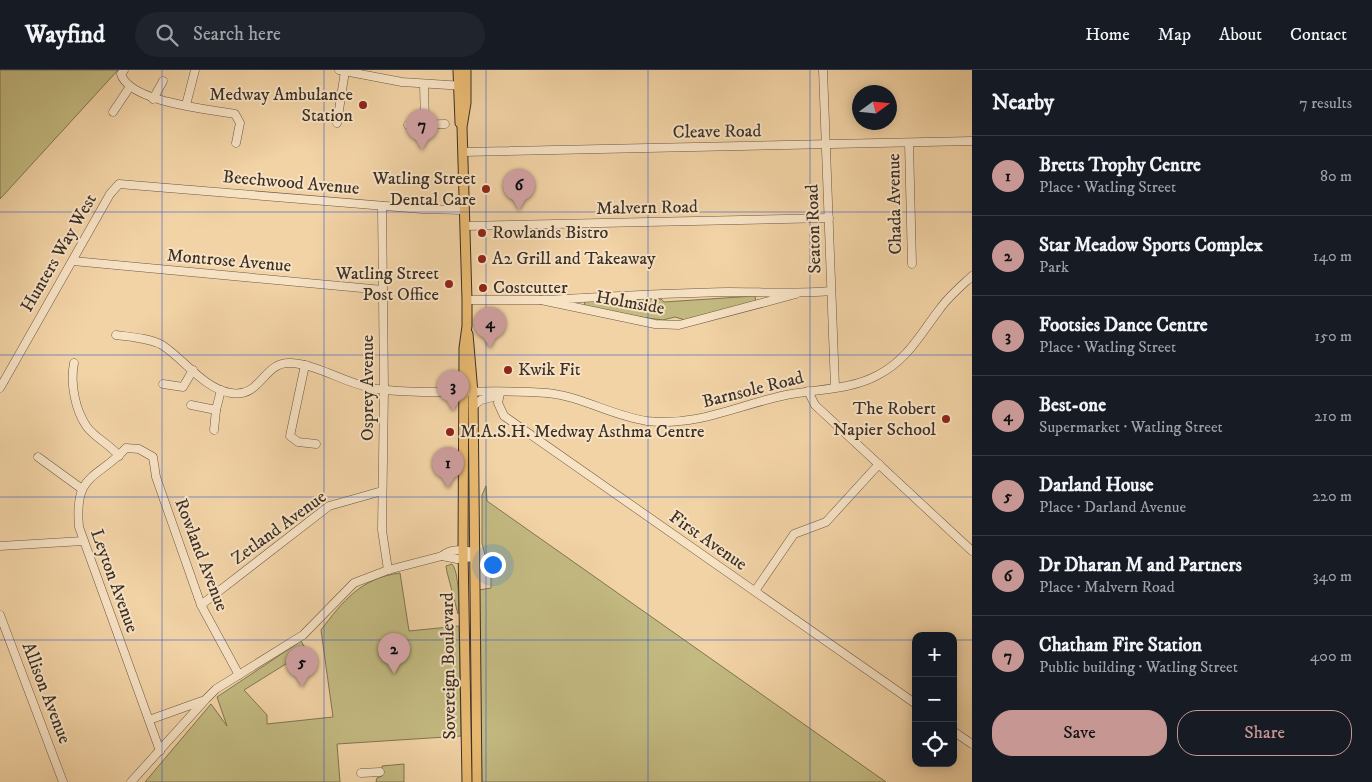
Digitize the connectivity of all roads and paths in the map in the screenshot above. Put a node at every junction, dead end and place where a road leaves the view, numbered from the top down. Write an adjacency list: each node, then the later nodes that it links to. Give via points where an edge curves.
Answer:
1 (124, 70): 10 (street, via 121,74)
2 (195, 70): 12 (street)
3 (458, 70): 9 (main road)
4 (466, 70): 9 (main road)
5 (823, 70): 21 (street, Seaton Road)
6 (344, 71): 8 (street); 14 (street)
7 (163, 81): 11 (street)
8 (424, 84): 9 (street); 17 (street)
9 (462, 86): 22 (main road, via 459,118)
10 (129, 88): 11 (street); 13 (street)
11 (153, 98): 12 (street)
12 (186, 105): 19 (street, via 234,114 240,123)
13 (113, 112)
14 (337, 124)
15 (445, 124): 17 (street)
16 (408, 125): 17 (street)
17 (424, 125)
18 (972, 141): 20 (street, Cleave Road)
19 (236, 142)
20 (909, 143): 21 (street, Cleave Road); 29 (street, Chada Avenue)
21 (827, 145): 22 (street, Cleave Road); 26 (street, Seaton Road)
22 (463, 152): 25 (main road)
23 (116, 186): 24 (street, Beechwood Avenue, via 125,183); 28 (street, Hunters Way West)
24 (382, 206): 25 (street, Beechwood Avenue); 31 (street, Osprey Avenue)
25 (464, 210): 27 (main road)
26 (829, 218): 27 (street, Malvern Road); 32 (street, Seaton Road)
27 (465, 226): 36 (main road)
28 (73, 261): 31 (street, Montrose Avenue); 46 (street, Hunters Way West)
29 (912, 264)
30 (972, 276): 45 (street, Barnsole Road, via 948,298 903,358 878,376)
31 (384, 290): 47 (street, Osprey Avenue)
32 (831, 291): 34 (street, Holmside); 45 (street, Seaton Road)
33 (762, 292): 34 (street, Holmside); 35 (street, Holmside); 38 (street)
34 (796, 294): 38 (street, Holmside)
35 (579, 298): 37 (street, Holmside); 39 (street, Holmside)
36 (467, 300): 37 (street, Holmside); 50 (main road, via 471,348)
37 (541, 300): 39 (street, Holmside)
38 (764, 304): 39 (street, Holmside, via 679,325 655,324)
39 (578, 309)
40 (116, 335): 43 (street, via 161,345)
41 (74, 363): 57 (street, via 71,378 74,395 87,427)
42 (305, 365): 47 (street, Barnsole Road, via 366,387); 48 (street, Barnsole Road, via 288,362 278,365 247,393 233,394); 56 (street, via 290,436 298,442)
43 (193, 370): 44 (street, via 183,387); 48 (street)
44 (163, 384)
45 (835, 387): 49 (street, Barnsole Road)
46 (0, 388)
47 (384, 389): 50 (street, Barnsole Road); 61 (street, Osprey Avenue)
48 (221, 390): 54 (street)
49 (808, 391): 51 (street, Barnsole Road, via 776,397 709,418 672,422 630,418 556,394); 59 (street, via 814,405)
50 (468, 393): 51 (street, Barnsole Road); 53 (main road, Sovereign Boulevard); 65 (main road, Sovereign Boulevard)
51 (500, 393): 53 (street, Barnsole Road); 68 (street, First Avenue, via 498,403 504,416)
52 (191, 405): 54 (street)
53 (473, 406): 66 (main road, Sovereign Boulevard)
54 (216, 410): 55 (street)
55 (214, 430)
56 (316, 444)
57 (119, 456): 60 (street, via 95,472); 69 (street, Rowland Avenue, via 126,448 139,449 153,457 156,477)
58 (38, 457): 60 (street)
59 (879, 464): 64 (street); 68 (street, via 826,522 794,534)
60 (82, 489): 62 (street, Leyton Avenue, via 78,514)
61 (382, 491): 67 (street, Osprey Avenue, via 382,530); 69 (street, Zetland Avenue, via 328,506)
62 (83, 541): 63 (street); 74 (street, Leyton Avenue)
63 (0, 546)
64 (972, 551)
65 (463, 554): 66 (street); 67 (street); 82 (main road, Sovereign Boulevard)
66 (474, 555): 83 (main road, Sovereign Boulevard)
67 (388, 570): 71 (street, via 354,583 303,635)
68 (755, 591): 73 (street, First Avenue)
69 (201, 605): 71 (street, Rowland Avenue)
70 (0, 615): 79 (street, Allison Avenue)
71 (239, 675): 72 (street)
72 (206, 699): 74 (street); 77 (street)
73 (912, 701)
74 (149, 720): 77 (street, Leyton Avenue)
75 (957, 734): 76 (street)
76 (972, 744)
77 (160, 751): 80 (street)
78 (361, 772): 81 (street, via 376,772)
79 (64, 782)
80 (131, 782)
81 (372, 782)
82 (467, 782)
83 (476, 782)

